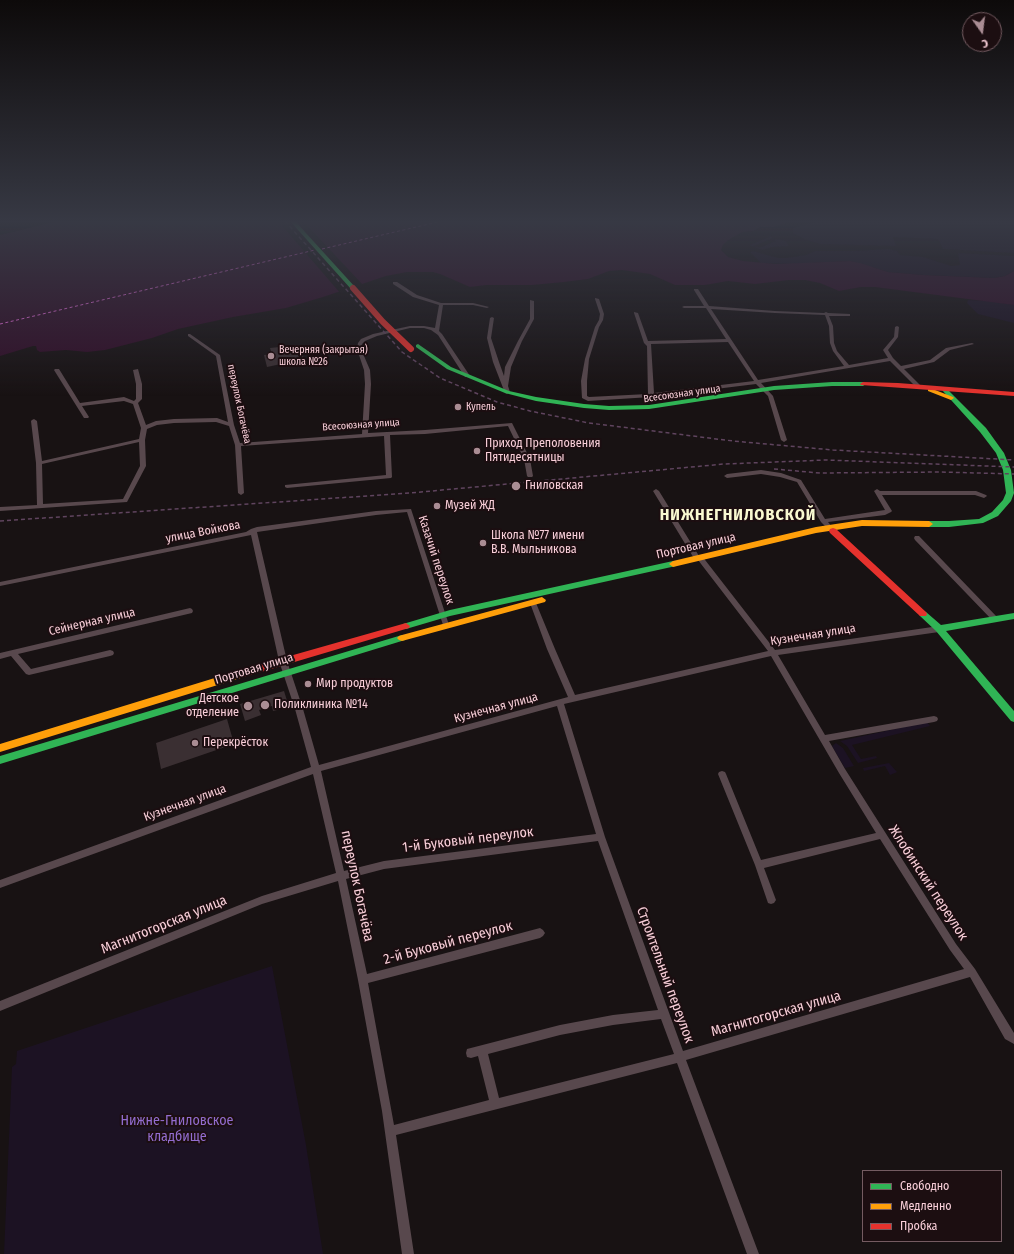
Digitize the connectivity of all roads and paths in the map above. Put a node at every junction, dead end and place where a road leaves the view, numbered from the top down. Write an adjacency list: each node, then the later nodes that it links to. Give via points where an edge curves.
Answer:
1 (345, 280): 21 (main road, bridge, via 383,322)
2 (353, 280): 21 (main road)
3 (395, 284): 7 (street, via 415,296)
4 (696, 290): 10 (street)
5 (598, 298): 36 (street, via 602,320 597,327 587,359 584,397 595,399)
6 (532, 301): 30 (street, via 532,319 508,367)
7 (441, 304): 8 (street, via 473,304); 16 (street)
8 (487, 307)
9 (684, 307): 10 (street)
10 (707, 307): 12 (street); 18 (street)
11 (636, 312): 19 (street)
12 (826, 313): 13 (street); 23 (street, via 835,351)
13 (848, 315)
14 (492, 318): 30 (street, via 489,338)
15 (897, 327): 22 (street, via 896,337 885,350)
16 (437, 331): 27 (street); 45 (street, via 424,327 410,327 363,340 359,349 367,370 368,384)
17 (190, 335): 42 (street, переулок Богачёва, via 218,355)
18 (729, 340): 19 (street); 28 (street)
19 (646, 343): 36 (street, via 649,345)
20 (972, 344): 24 (street, via 948,349 932,361)
21 (415, 348): 27 (main road, Всесоюзная улица, via 426,360)
22 (891, 359): 23 (street); 24 (street)
23 (848, 366): 28 (street)
24 (901, 368): 29 (street)
25 (57, 370): 39 (street)
26 (136, 370): 37 (street, via 139,398)
27 (461, 375): 30 (main road, Всесоюзная улица); 32 (main road, Всесоюзная улица, via 504,395 535,403 610,413 652,411)
28 (757, 382): 32 (street); 36 (street)
29 (920, 387): 32 (main road, Всесоюзная улица, via 832,384); 33 (main road, Всесоюзная улица)
30 (506, 389): 32 (main road, Всесоюзная улица, via 550,402 609,408 649,407)
31 (930, 390): 32 (main road, Всесоюзная улица, via 858,387); 33 (main road, Всесоюзная улица); 38 (main road)
32 (766, 391): 47 (street)
33 (949, 391): 34 (main road, Всесоюзная улица); 38 (main road, Портовая улица)
34 (969, 391): 35 (main road, Всесоюзная улица); 38 (main road, via 963,396)
35 (1014, 394)
36 (651, 396)
37 (135, 403): 39 (street, via 124,400); 43 (street)
38 (961, 403): 50 (main road, Портовая улица, via 988,430 1004,453); 61 (main road, Портовая улица, via 1000,453 1007,470 1010,493 1002,508 980,521)
39 (78, 404): 40 (street)
40 (86, 416)
41 (34, 421): 49 (street)
42 (231, 425): 43 (street, via 217,420 156,423); 48 (street, переулок Богачёва)
43 (144, 428): 46 (street)
44 (387, 434): 45 (street, Всесоюзная улица); 51 (street, Всесоюзная улица, via 510,424 527,459); 53 (street, via 389,477)
45 (365, 435): 48 (street, Всесоюзная улица)
46 (142, 440): 49 (street); 58 (street, via 143,466 125,501)
47 (784, 440)
48 (238, 445): 55 (street, переулок Богачёва)
49 (39, 464): 58 (street)
50 (1014, 474)
51 (530, 476)
52 (727, 476): 61 (street, via 761,472 799,481)
53 (287, 486)
54 (656, 490): 64 (street, Жлобинский переулок)
55 (241, 493)
56 (984, 496): 61 (street, via 976,493 878,492 889,511)
57 (1014, 503): 61 (main road, Портовая улица, via 1001,518 985,525 952,528)
58 (40, 506): 59 (street)
59 (0, 509)
60 (410, 513): 62 (street, улица Войкова, via 409,510 376,513); 68 (street, Казачий переулок)
61 (828, 526): 64 (main road, Портовая улица); 72 (main road)
62 (253, 530): 65 (street, улица Войкова, via 248,534); 77 (street, переулок Богачёва)
63 (917, 538): 70 (street)
64 (700, 559): 66 (main road, Портовая улица); 68 (main road, Портовая улица); 75 (street, Жлобинский переулок)
65 (0, 584)
66 (533, 603): 71 (main road, Портовая улица); 79 (street)
67 (190, 610): 73 (street, Сейнерная улица)
68 (442, 615): 71 (street); 77 (main road, Портовая улица)
69 (1014, 616): 70 (main road, Кузнечная улица)
70 (995, 619): 72 (main road, Кузнечная улица)
71 (446, 625): 78 (main road, Портовая улица)
72 (939, 629): 75 (street, Кузнечная улица); 81 (main road)
73 (13, 653): 74 (street, via 29,672); 76 (street, Сейнерная улица)
74 (110, 653)
75 (773, 653): 79 (street, Кузнечная улица); 83 (street, Жлобинский переулок)
76 (0, 656)
77 (283, 661): 78 (street, переулок Богачёва); 84 (main road, Портовая улица)
78 (286, 672): 85 (main road, Портовая улица); 86 (street, переулок Богачёва)
79 (572, 699): 80 (street, Кузнечная улица)
80 (560, 703): 86 (street, Кузнечная улица); 89 (street, Строительный переулок)
81 (1014, 718)
82 (934, 720): 83 (street)
83 (823, 739): 88 (street, Жлобинский переулок)
84 (0, 748)
85 (0, 760)
86 (316, 770): 91 (street, переулок Богачёва); 92 (street, Кузнечная улица)
87 (722, 774): 90 (street)
88 (882, 835): 90 (street); 95 (street, Жлобинский переулок, via 953,947)
89 (601, 837): 91 (street, 1-й Буковый переулок, via 384,865); 98 (street, Строительный переулок)
90 (759, 865): 93 (street)
91 (340, 876): 96 (street, переулок Богачёва); 97 (street, Магнитогорская улица, via 262,900)
92 (0, 884)
93 (771, 900)
94 (540, 933): 96 (street, 2-й Буковый переулок)
95 (972, 972): 99 (street, Жлобинский переулок); 102 (street, Магнитогорская улица)
96 (363, 980): 104 (street, переулок Богачёва)
97 (0, 1006)
98 (664, 1014): 100 (street, via 560,1030); 102 (street, Строительный переулок)
99 (1014, 1039)
100 (482, 1050): 101 (street); 103 (street)
101 (471, 1053)
102 (680, 1057): 103 (street, Магнитогорская улица); 106 (street, Строительный переулок)
103 (495, 1104): 104 (street, Магнитогорская улица)
104 (390, 1131): 105 (street, переулок Богачёва)
105 (408, 1254)
106 (753, 1254)

